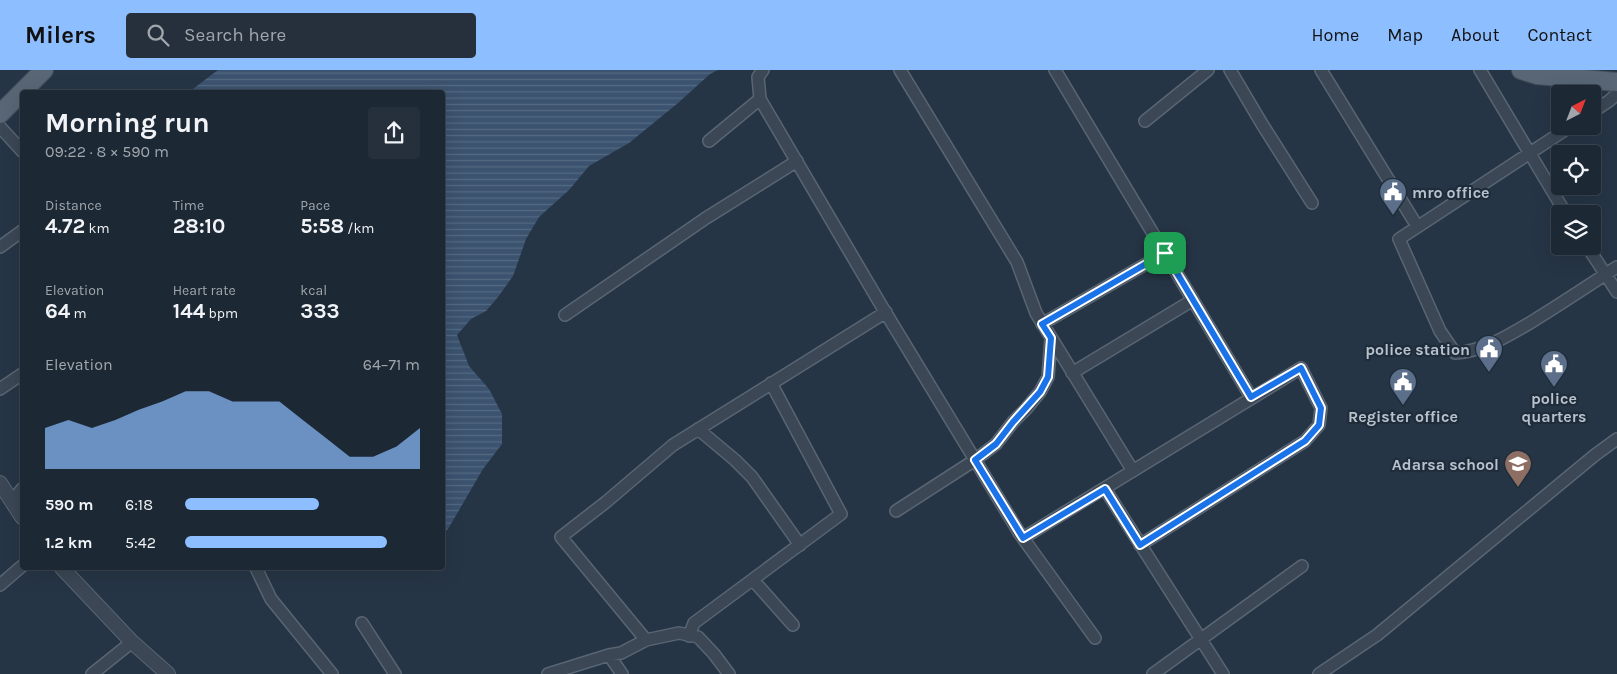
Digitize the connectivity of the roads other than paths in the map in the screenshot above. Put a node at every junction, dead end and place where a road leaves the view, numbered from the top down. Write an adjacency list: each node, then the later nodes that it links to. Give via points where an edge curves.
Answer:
1 (44, 70): 11 (main road)
2 (763, 70): 14 (street, via 758,77)
3 (900, 70): 37 (street, via 1017,262)
4 (1055, 70): 29 (street)
5 (1208, 70): 17 (street)
6 (1230, 70): 24 (street)
7 (1321, 70): 26 (street)
8 (1480, 70): 22 (street)
9 (1520, 70): 10 (main road, via 1536,75)
10 (1617, 82)
11 (24, 90)
12 (20, 94): 16 (main road)
13 (1617, 94): 15 (street)
14 (760, 99): 20 (street); 23 (street)
15 (1601, 106)
16 (0, 114)
17 (1145, 121)
18 (0, 127): 21 (street)
19 (1557, 135): 22 (street)
20 (710, 141)
21 (20, 149)
22 (1529, 153): 25 (street); 26 (street)
23 (797, 161): 35 (street); 36 (street, via 706,218)
24 (1312, 203)
25 (1561, 205)
26 (1417, 226): 32 (street, via 1399,239 1440,331 1455,352 1498,342)
27 (20, 232): 28 (street)
28 (0, 247)
29 (1165, 253): 34 (street); 37 (street)
30 (1594, 255): 32 (street)
31 (1617, 267): 32 (street)
32 (1606, 274): 33 (street)
33 (1617, 292)
34 (1193, 300): 39 (street); 43 (street)
35 (886, 312): 41 (street); 46 (street)
36 (565, 315)
37 (1042, 324): 38 (street)
38 (1051, 338): 39 (street); 46 (street, via 1048,377 1040,392 996,444)
39 (1072, 374): 47 (street)
40 (20, 375): 42 (street)
41 (771, 384): 44 (street); 55 (street, via 841,514)
42 (0, 389)
43 (1251, 397): 47 (street); 56 (street, via 1301,368 1321,408 1319,425 1305,441)
44 (698, 429): 55 (street, via 752,477); 67 (street, via 673,445 561,537)
45 (1617, 439): 80 (street, via 1377,635)
46 (975, 460): 52 (street); 54 (street)
47 (1132, 471): 49 (street)
48 (0, 483): 51 (street)
49 (1105, 489): 54 (street); 56 (street)
50 (20, 491): 51 (street)
51 (12, 501): 53 (street)
52 (896, 510)
53 (20, 514)
54 (1023, 538): 66 (street)
55 (800, 545): 61 (street)
56 (1140, 545): 68 (street)
57 (1302, 566): 68 (street)
58 (20, 568): 62 (street)
59 (64, 570): 69 (street)
60 (257, 570): 73 (street, via 271,598)
61 (753, 580): 64 (street); 65 (street, via 694,623)
62 (0, 585)
63 (362, 623): 74 (street)
64 (793, 626)
65 (690, 636): 67 (street, via 679,633); 77 (street, via 698,637)
66 (1096, 638)
67 (646, 640): 70 (street, via 621,653)
68 (1201, 640): 78 (street); 79 (street)
69 (132, 642): 71 (street); 72 (street)
70 (609, 655): 75 (street); 76 (street)
71 (92, 674)
72 (168, 674)
73 (332, 674)
74 (396, 674)
75 (549, 674)
76 (622, 674)
77 (729, 674)
78 (1153, 674)
79 (1223, 674)
80 (1319, 674)

